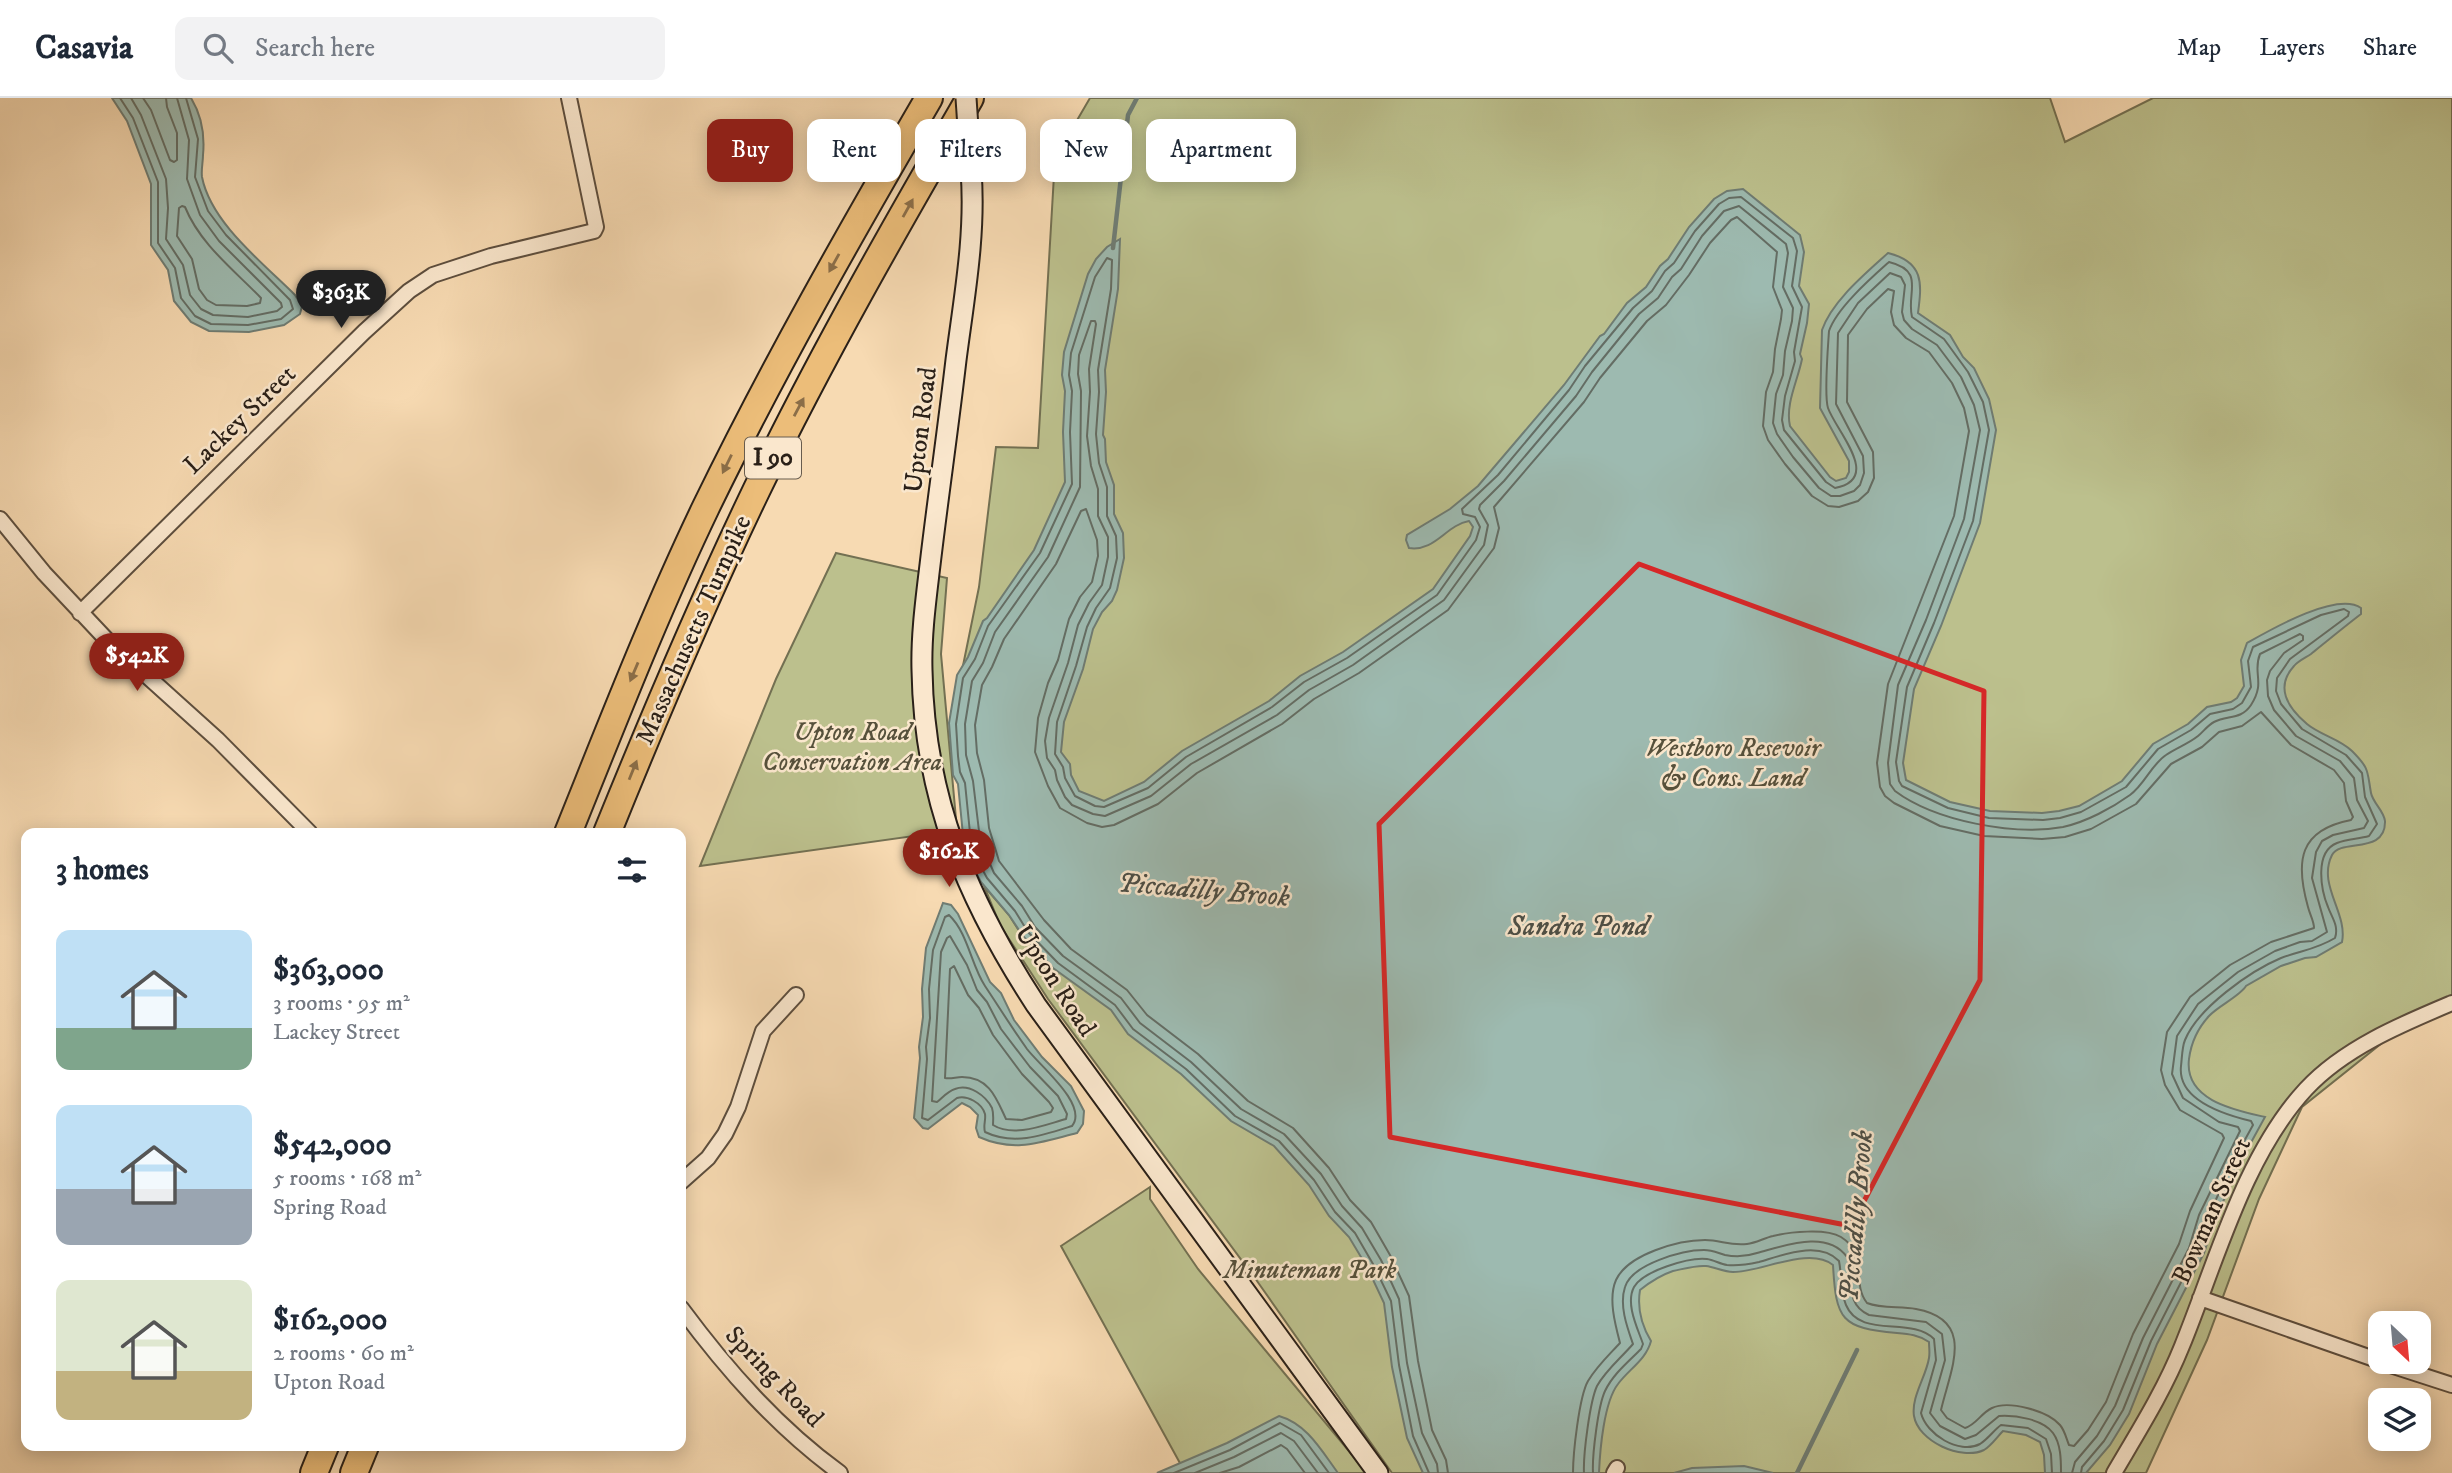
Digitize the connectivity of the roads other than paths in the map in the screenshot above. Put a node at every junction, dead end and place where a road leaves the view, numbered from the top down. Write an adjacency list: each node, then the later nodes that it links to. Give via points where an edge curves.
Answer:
1 (569, 98): 5 (street, Lackey Street, via 594,231 472,262 433,275 409,292)
2 (929, 98): 7 (highway, Massachusetts Turnpike / I 90, one-way to 7, via 803,319 712,496 653,625)
3 (968, 98): 8 (highway, Massachusetts Turnpike / I 90, one-way to 3, via 686,643 768,467); 22 (main road, Upton Road, bridge, via 971,171 966,278 922,657 926,728 944,816 990,929 1031,996)
4 (0, 519): 5 (street)
5 (80, 613): 6 (street)
6 (305, 828)
7 (570, 828)
8 (609, 828)
9 (796, 995): 11 (street, via 763,1031 725,1134)
10 (2452, 1003): 12 (street, Bowman Street, via 2372,1039 2307,1088 2278,1124 2248,1179)
11 (686, 1178)
12 (2200, 1298): 14 (street); 23 (street, Bowman Street, via 2158,1395)
13 (686, 1315): 21 (street, Spring Road, via 750,1394)
14 (2368, 1356)
15 (2419, 1374): 16 (street)
16 (2452, 1385)
17 (323, 1451): 19 (highway)
18 (363, 1451): 20 (highway)
19 (314, 1473)
20 (354, 1473)
21 (840, 1473)
22 (1378, 1473)
23 (2113, 1473)

